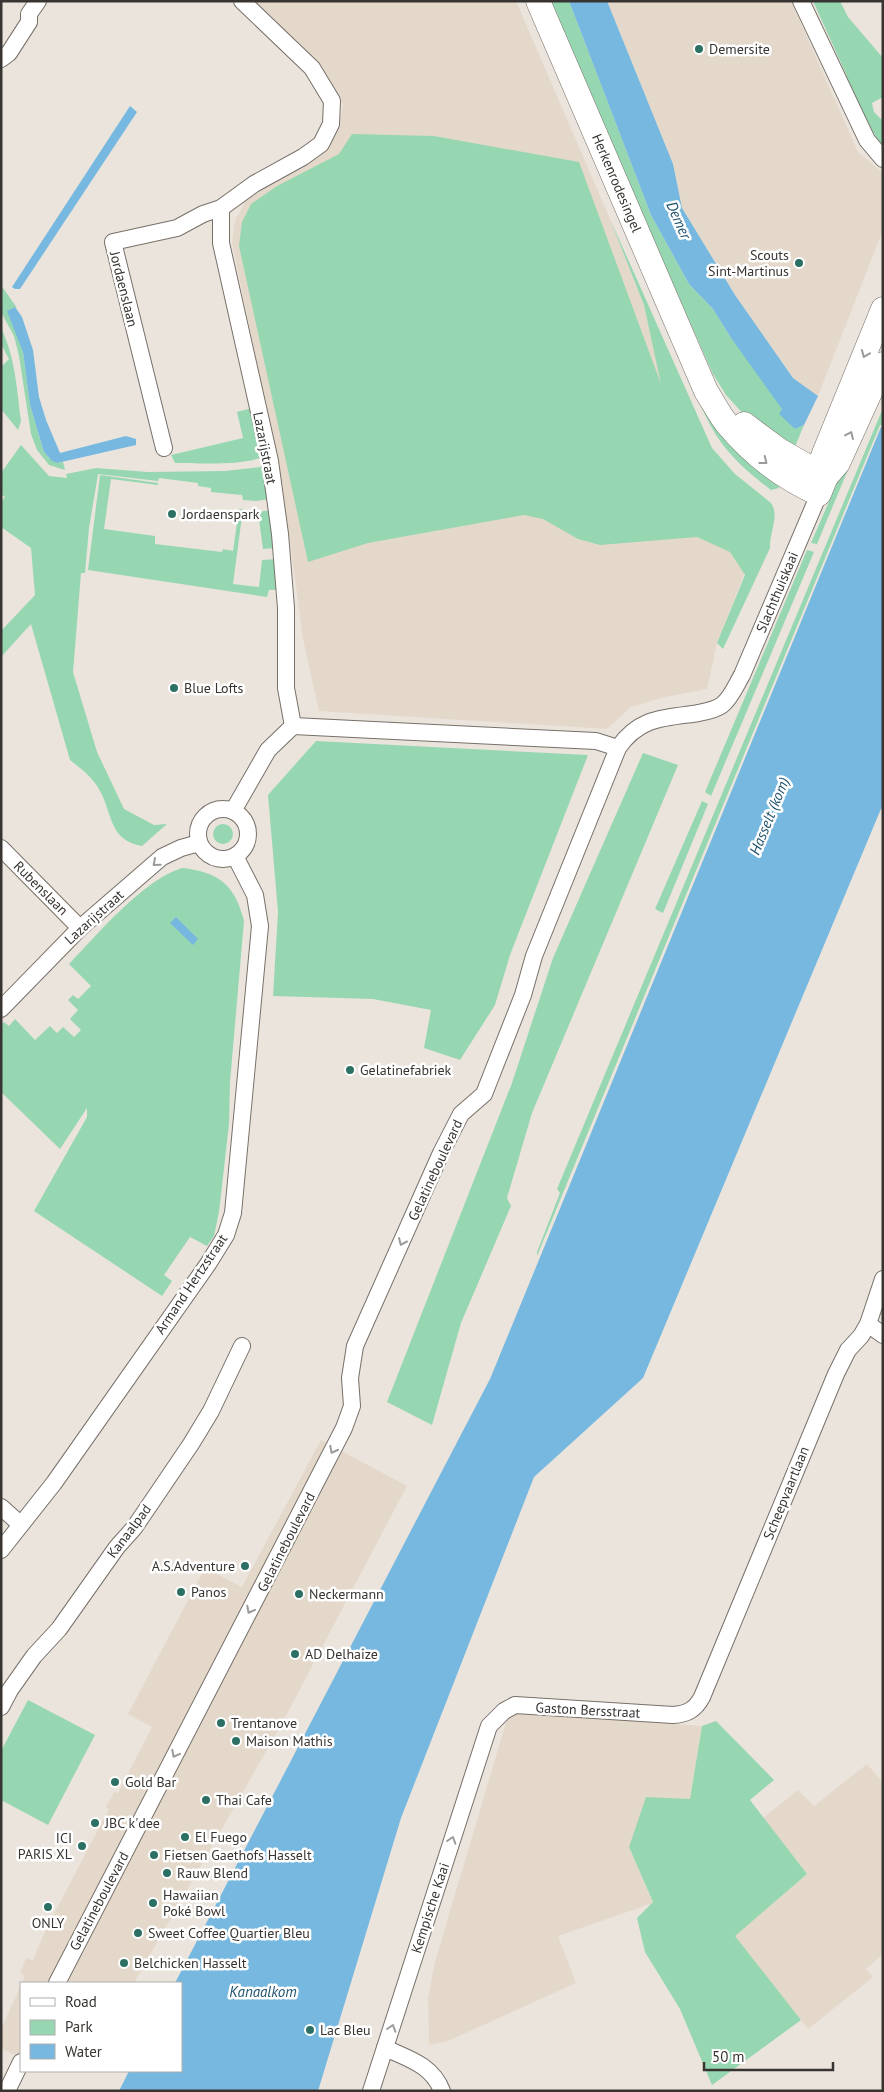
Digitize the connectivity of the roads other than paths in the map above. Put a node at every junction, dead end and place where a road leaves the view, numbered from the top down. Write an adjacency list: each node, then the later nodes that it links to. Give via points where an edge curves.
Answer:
1 (38, 1): 5 (street, via 29,14 29,22)
2 (242, 1): 7 (street, via 312,68 332,102 331,124 321,144)
3 (538, 1): 11 (street, Herkenrodesingel, via 696,366 741,421)
4 (801, 1): 6 (street, via 867,140)
5 (1, 59)
6 (883, 158)
7 (221, 208): 10 (street, Jordaenslaan, via 177,228 113,242); 12 (street, Lazarijstraat, via 221,243 270,461 286,608 286,688)
8 (883, 308): 11 (street, Slachthuiskaai, one-way to 11, via 823,456)
9 (883, 364): 11 (street, Slachthuiskaai, one-way to 9, via 838,463)
10 (164, 448)
11 (822, 486): 13 (street, Slachthuiskaai, via 742,676 723,704 711,710 646,723 632,732)
12 (294, 726): 13 (street, via 596,741); 14 (street, via 268,750)
13 (618, 748): 30 (street, Gelatineboulevard, one-way to 30, via 534,956 523,995 484,1094 461,1114 355,1346 350,1378 352,1406 336,1446)
14 (233, 811): 15 (street, via 219,809 207,814 199,827); 17 (street, via 243,818 248,835 244,848)
15 (199, 843): 17 (street, via 212,857 224,859); 18 (street, Lazarijstraat, one-way to 18, via 162,857)
16 (1, 848): 18 (street, Rubenslaan)
17 (235, 856): 25 (street, Armand Hertzstraat, via 255,894 260,926 234,1213 226,1235 208,1264 54,1483)
18 (80, 928): 19 (street, Lazarijstraat)
19 (1, 1009)
20 (883, 1279): 21 (street, Scheepvaartlaan)
21 (868, 1324): 22 (street); 28 (street, Scheepvaartlaan, via 848,1350 836,1374 702,1697)
22 (883, 1335)
23 (242, 1346): 27 (street, Kanaalpad, via 211,1412 191,1444 59,1629 34,1656)
24 (1, 1508): 25 (street)
25 (20, 1524): 26 (street, Armand Hertzstraat)
26 (1, 1550)
27 (1, 1707)
28 (693, 1709): 29 (street, Gaston Bersstraat, via 673,1715 515,1705)
29 (489, 1726): 31 (street, Kempische Kaai, one-way to 29)
30 (58, 1982)
31 (385, 2048): 34 (street, Kempische Kaai); 35 (street, via 420,2064 437,2078)
32 (20, 2064): 33 (street)
33 (7, 2091)
34 (371, 2091)
35 (442, 2091)

